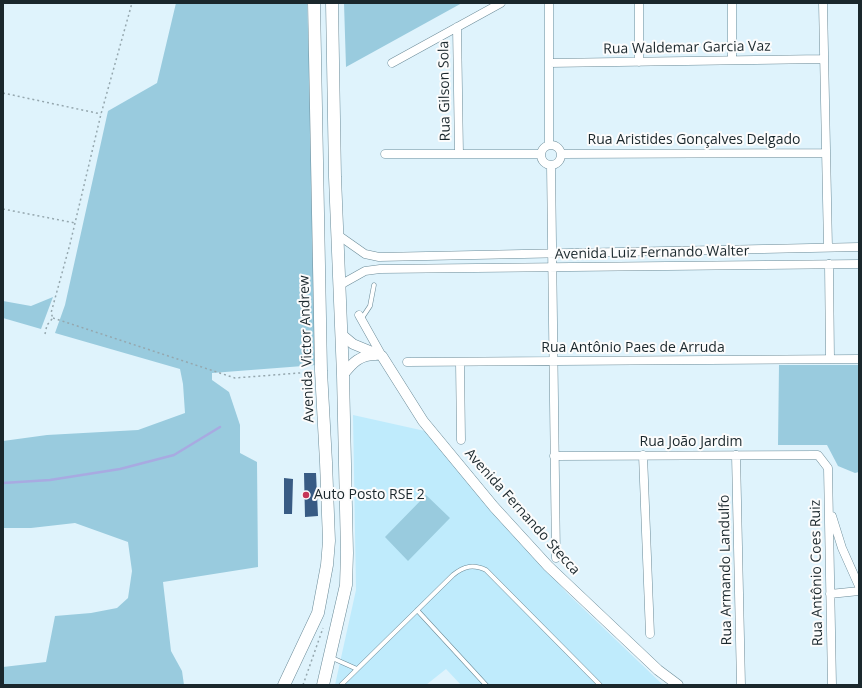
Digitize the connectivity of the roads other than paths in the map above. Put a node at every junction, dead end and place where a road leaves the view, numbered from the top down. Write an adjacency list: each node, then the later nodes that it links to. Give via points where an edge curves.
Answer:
1 (314, 3): 55 (main road, Avenida Victor Andrew, via 327,565 318,613)
2 (332, 3): 21 (main road)
3 (501, 3): 8 (street)
4 (549, 3): 13 (street)
5 (638, 3): 11 (street)
6 (732, 3): 10 (street)
7 (823, 3): 9 (street)
8 (457, 27): 12 (street); 17 (street, Rua Gilson Sola)
9 (824, 59): 10 (street, Rua Waldemar Garcia Vaz); 15 (street)
10 (732, 60): 11 (street, Rua Waldemar Garcia Vaz)
11 (639, 62): 13 (street, Rua Waldemar Garcia Vaz)
12 (392, 63)
13 (549, 63): 14 (street)
14 (550, 145): 18 (street, via 544,148); 19 (street, via 558,148)
15 (826, 153): 19 (street, Rua Aristides Gonçalves Delgado); 22 (street)
16 (385, 154): 17 (street)
17 (459, 154): 18 (street)
18 (541, 154): 20 (street, via 542,160)
19 (561, 154): 20 (street, via 557,163)
20 (551, 165): 24 (street)
21 (338, 235): 25 (street, Avenida Luiz Fernando Walter, via 366,254); 30 (main road)
22 (828, 247): 23 (street, Avenida Luiz Fernando Walter); 24 (street, Avenida Luiz Fernando Walter)
23 (859, 247)
24 (552, 252): 25 (street, Avenida Luiz Fernando Walter); 28 (street)
25 (461, 254): 29 (street, Avenida Luiz Fernando Walter, via 446,260)
26 (829, 264): 27 (street, Avenida Luiz Fernando Walter); 28 (street, Avenida Luiz Fernando Walter); 35 (street)
27 (859, 264)
28 (552, 267): 29 (street, Avenida Luiz Fernando Walter); 37 (street)
29 (446, 268): 30 (street, Avenida Luiz Fernando Walter, via 365,271)
30 (340, 285): 33 (main road)
31 (374, 285): 32 (lane, via 370,306)
32 (361, 317): 34 (street, Avenida Fernando Stecca)
33 (341, 334): 34 (street, via 353,344); 40 (main road)
34 (382, 356): 40 (street, via 363,356); 60 (street, Avenida Fernando Stecca, via 423,421 494,507 548,566 658,670)
35 (830, 359): 36 (street, Rua Antônio Paes de Arruda); 37 (street, Rua Antônio Paes de Arruda)
36 (859, 359)
37 (553, 361): 39 (street, Rua Antônio Paes de Arruda); 44 (street)
38 (406, 362): 39 (street, Rua Antônio Paes de Arruda)
39 (460, 362): 41 (street)
40 (343, 375): 53 (main road, via 346,585)
41 (461, 440)
42 (643, 455): 43 (street, Rua João Jardim); 44 (street, Rua João Jardim); 52 (street)
43 (736, 455): 45 (street, Rua João Jardim, via 818,455); 61 (street, Rua Armando Landulfo)
44 (554, 456): 47 (street)
45 (825, 462): 46 (street, Rua Antônio Coes Ruiz, via 828,468)
46 (829, 508): 48 (street, via 842,548); 50 (street, Rua Antônio Coes Ruiz)
47 (556, 558)
48 (859, 586)
49 (859, 591): 50 (street)
50 (830, 594): 62 (street, Rua Antônio Coes Ruiz)
51 (417, 610): 54 (lane); 58 (lane); 59 (lane, via 459,570 478,566 486,570)
52 (650, 634)
53 (330, 656): 54 (lane); 56 (main road)
54 (357, 669): 57 (lane)
55 (284, 685)
56 (322, 685)
57 (341, 685)
58 (486, 685)
59 (600, 685)
60 (678, 685)
61 (741, 685)
62 (832, 685)

